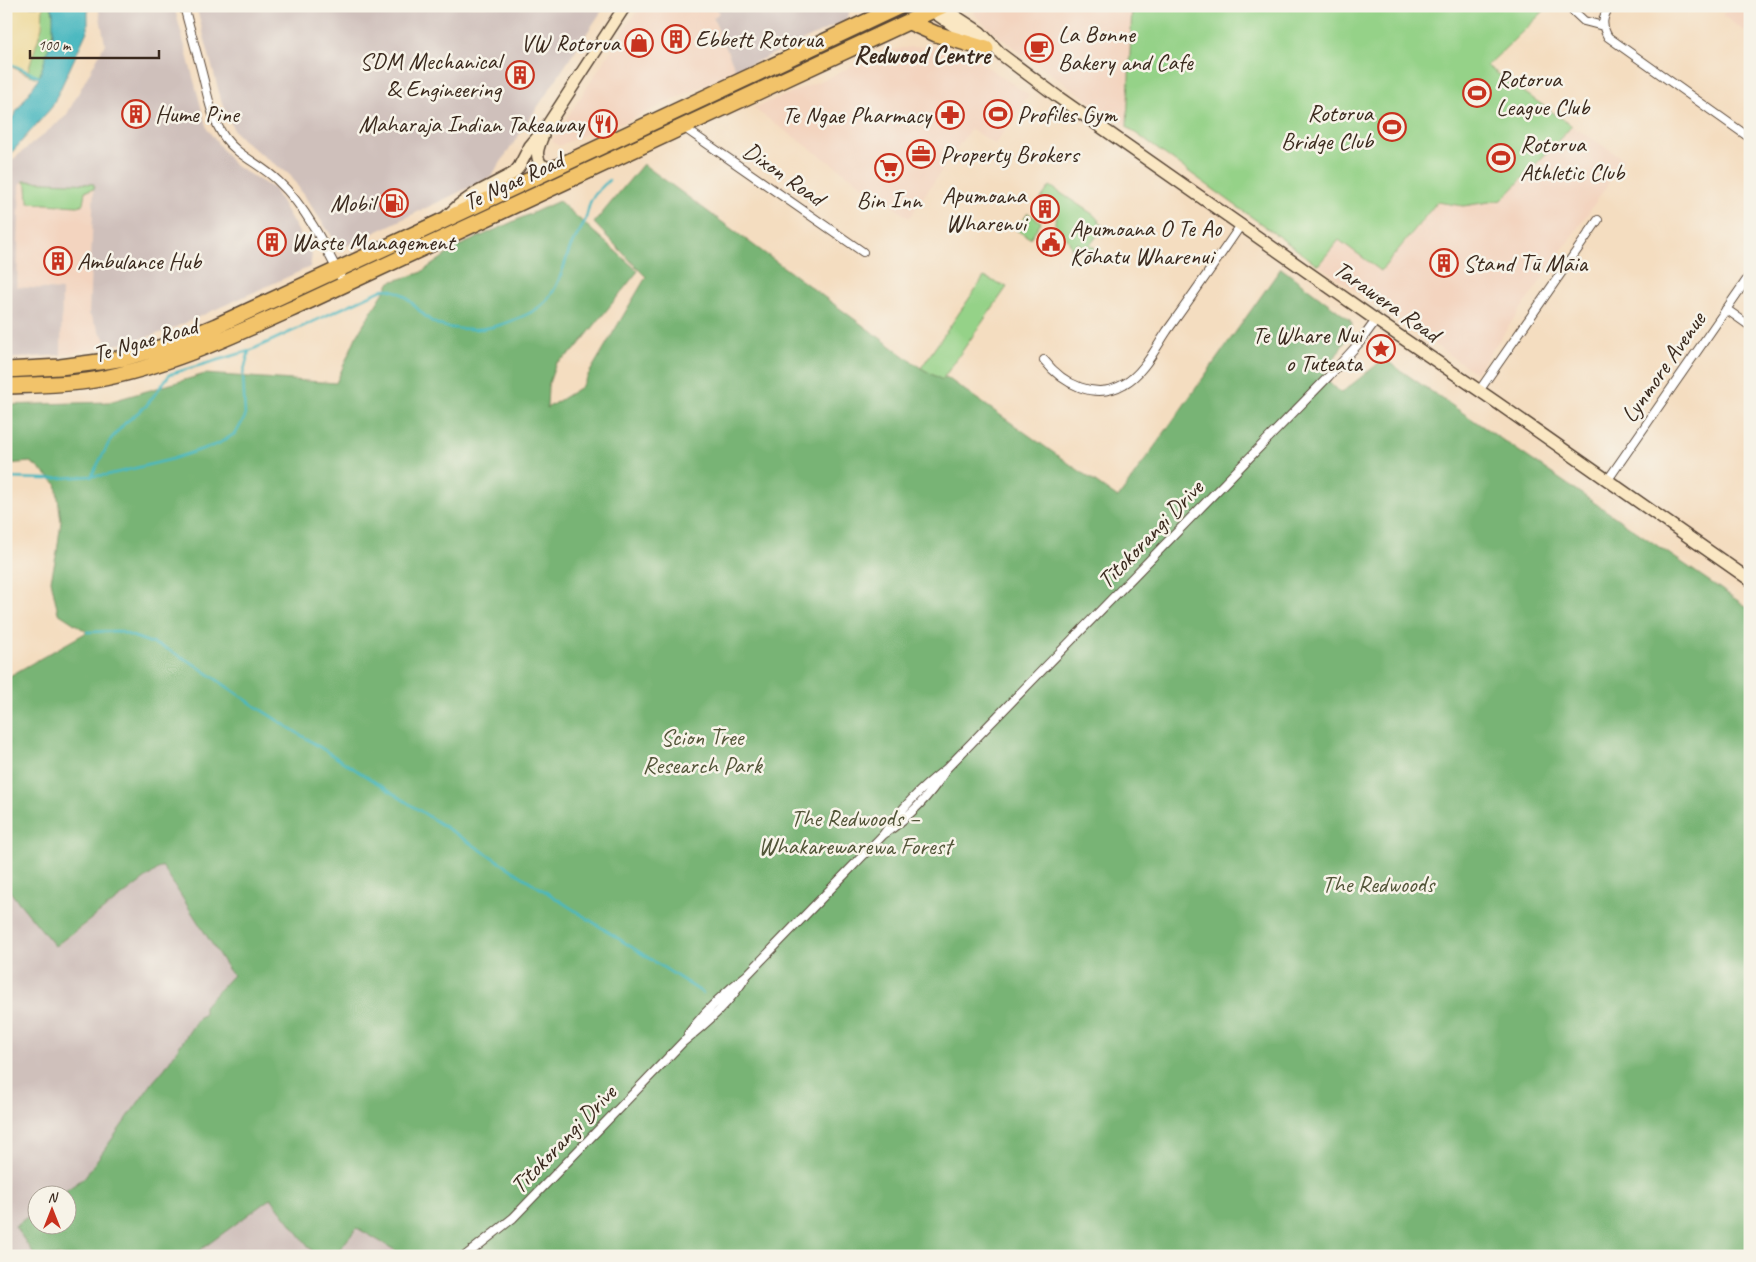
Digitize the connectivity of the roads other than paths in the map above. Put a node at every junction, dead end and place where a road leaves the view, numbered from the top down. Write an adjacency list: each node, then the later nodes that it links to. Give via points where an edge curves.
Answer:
1 (184, 6): 19 (street, via 211,107 225,138 279,182 292,197)
2 (625, 6): 11 (main road)
3 (900, 6): 14 (highway, Te Ngae Road)
4 (1568, 6): 8 (street, via 1584,21)
5 (1610, 6): 8 (street)
6 (936, 7): 7 (highway, Te Ngae Road); 9 (main road, Tarawera Road); 10 (main road, Tarawera Road, via 980,32)
7 (909, 22): 9 (highway); 12 (highway, Te Ngae Road)
8 (1603, 26): 13 (street, via 1615,43)
9 (986, 49): 10 (main road, Tarawera Road)
10 (1002, 55): 17 (main road, Tarawera Road)
11 (547, 126): 14 (main road, via 538,158 541,165); 15 (main road, via 514,173 458,204)
12 (683, 127): 18 (street, Dixon Road); 21 (highway, Te Ngae Road)
13 (1750, 138)
14 (554, 169): 15 (highway, Te Ngae Road)
15 (444, 220): 19 (highway, Te Ngae Road)
16 (1598, 220): 28 (street)
17 (1241, 224): 23 (main road, Tarawera Road); 25 (street, via 1130,380 1108,391 1086,390 1057,374)
18 (863, 252)
19 (337, 270): 21 (street); 26 (highway, Te Ngae Road, via 173,344 106,361 60,368)
20 (1750, 274): 22 (street, Lynmore Avenue)
21 (344, 284): 27 (highway, Te Ngae Road, via 218,342 165,362 93,380)
22 (1726, 309): 24 (street); 29 (street, Lynmore Avenue)
23 (1376, 320): 28 (main road, Tarawera Road); 31 (street, Tītokorangi Drive, via 1328,376 946,770 915,807 883,834 747,976 729,988 695,1024 683,1042 514,1218)
24 (1750, 326)
25 (1044, 360)
26 (6, 370)
27 (6, 386)
28 (1479, 391): 29 (main road, Tarawera Road)
29 (1608, 481): 30 (main road, Tarawera Road)
30 (1750, 580)
31 (465, 1256)

